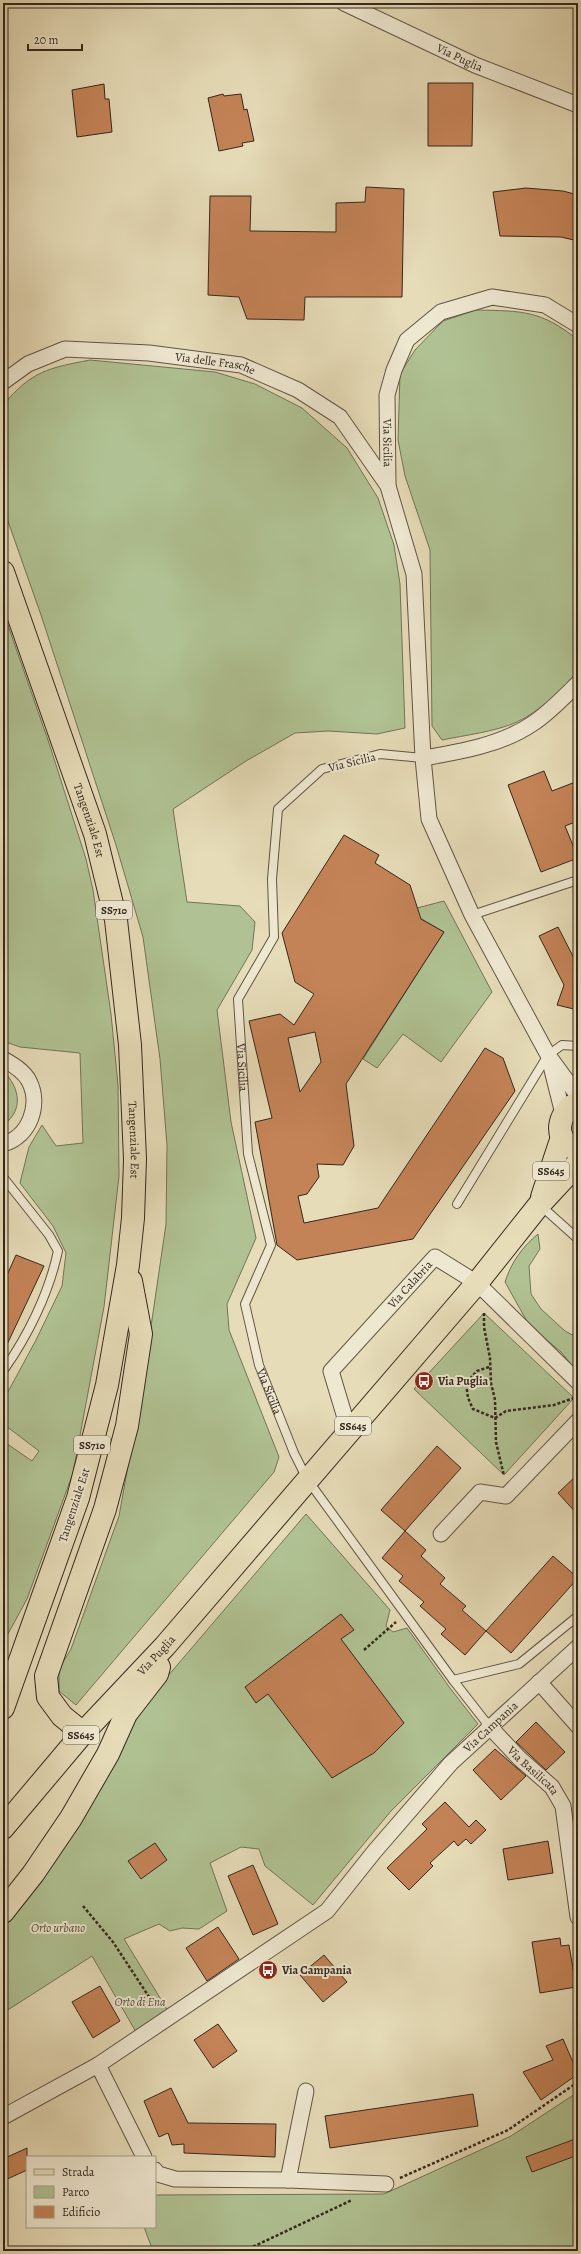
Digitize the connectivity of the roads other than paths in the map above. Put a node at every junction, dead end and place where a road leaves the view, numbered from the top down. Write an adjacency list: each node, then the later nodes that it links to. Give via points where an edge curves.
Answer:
1 (344, 3): 2 (street, Via Puglia, via 475,65)
2 (578, 105)
3 (578, 325): 5 (street, Via Sicilia, via 545,305 492,297 441,312 407,340 394,370 387,396)
4 (3, 382): 5 (street, Via delle Frasche, via 28,364 65,349 148,353 241,365 298,390 340,417)
5 (388, 486): 8 (street, Via Sicilia, via 414,574)
6 (3, 572): 23 (main road, Tangenziale Est / SS710, via 95,834 116,920 130,1045 135,1159)
7 (578, 683): 8 (street, Via Sicilia, via 547,713 530,725 500,739 453,753)
8 (423, 758): 10 (street, Via Sicilia, via 429,819); 29 (lane, Via Sicilia, via 380,754 322,769 278,809 272,879 274,937 238,999 248,1154 271,1245 245,1304 259,1365)
9 (578, 880): 10 (lane)
10 (472, 916): 12 (street, Via Sicilia)
11 (578, 1046): 12 (lane, via 562,1045)
12 (548, 1055): 14 (street, Via Sicilia); 15 (street, Via Sicilia); 20 (lane)
13 (3, 1059): 16 (street, via 13,1064 28,1080 34,1097 34,1111 26,1128)
14 (578, 1096)
15 (570, 1109): 17 (main road, SS645, via 560,1126)
16 (3, 1144)
17 (570, 1144): 21 (main road, Via Puglia / SS645)
18 (578, 1163): 21 (main road, Via Puglia / SS645)
19 (3, 1177): 25 (lane, via 49,1235 58,1251 53,1272 25,1338)
20 (457, 1204)
21 (539, 1205): 22 (lane); 24 (main road, Via Puglia / SS645)
22 (578, 1239)
23 (128, 1265): 32 (main road, Tangenziale Est / SS710, via 107,1385 78,1498); 41 (main road, via 141,1334 127,1426 105,1509 46,1676 48,1697 62,1716)
24 (477, 1283): 26 (street, Via Calabria); 28 (main road, Via Puglia / SS645); 28 (street, Via Calabria, via 436,1257 331,1371)
25 (3, 1371)
26 (578, 1382)
27 (578, 1421): 30 (street, via 506,1496 480,1492)
28 (348, 1431): 29 (main road, Via Puglia / SS645)
29 (307, 1479): 33 (main road, Via Puglia / SS645); 36 (lane)
30 (441, 1534)
31 (578, 1616): 36 (lane, via 519,1664)
32 (34, 1620): 35 (main road); 38 (main road, Tangenziale Est / SS710)
33 (165, 1646): 41 (main road, Via Puglia / SS645); 43 (main road, via 157,1674 126,1714 108,1754 70,1818 33,1874)
34 (578, 1647): 37 (street, Via Campania)
35 (3, 1679)
36 (453, 1680): 39 (lane)
37 (539, 1682): 39 (street, Via Campania); 40 (street)
38 (3, 1708)
39 (489, 1726): 44 (street, Via Basilicata, via 519,1758 552,1787 563,1806); 45 (street, Via Campania, via 451,1763 327,1911)
40 (578, 1726)
41 (83, 1733): 42 (main road, Via Puglia / SS645)
42 (3, 1828)
43 (3, 1912)
44 (578, 1917)
45 (98, 2065): 47 (street, Via Campania); 48 (street)
46 (306, 2091): 50 (street)
47 (3, 2117)
48 (144, 2156)
49 (156, 2171): 50 (street, via 175,2179)
50 (288, 2180): 51 (street)
51 (386, 2184)

